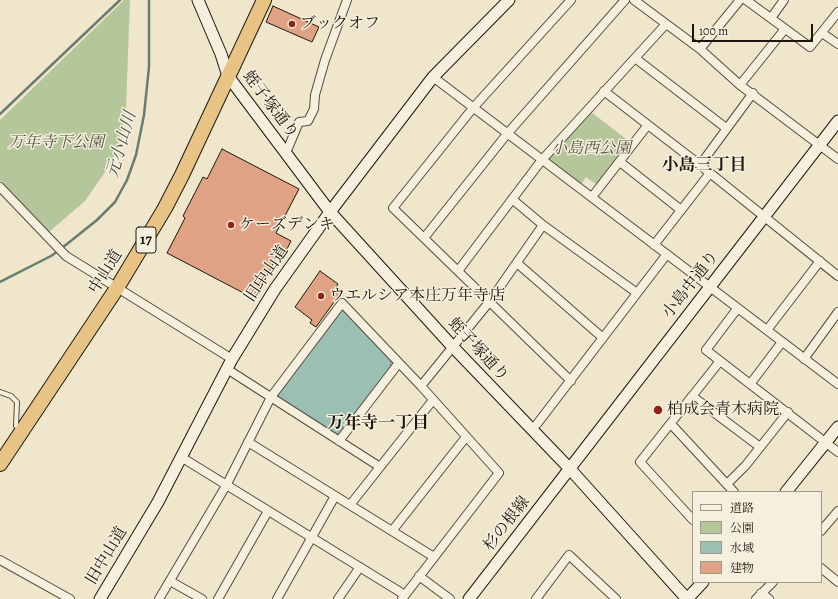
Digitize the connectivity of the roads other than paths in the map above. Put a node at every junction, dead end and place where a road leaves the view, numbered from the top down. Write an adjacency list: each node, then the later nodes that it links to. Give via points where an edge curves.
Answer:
1 (198, 0): 19 (street, 蛭子塚通り)
2 (264, 0): 19 (highway, 中山道 / 17)
3 (347, 0): 30 (street, via 325,60 315,95 314,109 308,121 299,122)
4 (509, 0): 20 (street, 旧中山道)
5 (571, 0): 24 (street)
6 (626, 0): 28 (street)
7 (634, 0): 13 (street)
8 (740, 0): 17 (street)
9 (746, 0): 12 (street)
10 (784, 0): 12 (street)
11 (838, 12): 15 (street)
12 (771, 18): 14 (street)
13 (666, 24): 17 (street); 18 (street)
14 (784, 30): 15 (street, via 810,47); 21 (street)
15 (822, 33): 16 (street)
16 (838, 44)
17 (700, 50): 21 (street)
18 (636, 58): 22 (street); 27 (street)
19 (228, 76): 30 (street, 蛭子塚通り); 51 (highway, 中山道 / 17, via 179,181)
20 (433, 77): 24 (street); 40 (street, 旧中山道)
21 (740, 84): 23 (street)
22 (604, 92): 26 (street); 32 (street)
23 (753, 93): 27 (street); 29 (street)
24 (472, 108): 28 (street); 43 (street, via 393,208)
25 (838, 121): 29 (street, 小島中通り)
26 (647, 126): 33 (street); 34 (street)
27 (726, 128): 34 (street)
28 (507, 134): 32 (street); 43 (street)
29 (820, 145): 31 (street); 41 (street, 小島中通り)
30 (286, 153): 40 (street, 蛭子塚通り)
31 (838, 159)
32 (542, 161): 37 (street); 38 (street)
33 (620, 162): 37 (street); 39 (street)
34 (700, 165): 35 (street)
35 (710, 173): 39 (street); 41 (street)
36 (0, 188): 51 (street, via 64,254)
37 (592, 198): 44 (street)
38 (512, 199): 42 (street); 48 (street)
39 (681, 210): 44 (street)
40 (330, 212): 59 (street, 蛭子塚通り); 62 (street, 旧中山道, via 275,289)
41 (764, 217): 46 (street); 50 (street, 小島中通り)
42 (543, 225): 47 (street); 52 (street)
43 (424, 238): 48 (street)
44 (654, 245): 45 (street)
45 (667, 254): 50 (street); 52 (street)
46 (820, 261): 49 (street); 56 (street)
47 (517, 262): 53 (street); 57 (street)
48 (458, 271): 53 (street)
49 (838, 276)
50 (710, 287): 54 (street); 86 (street, 小島中通り)
51 (117, 288): 62 (street); 76 (highway, 中山道 / 17)
52 (637, 293): 57 (street)
53 (490, 301): 59 (street); 64 (street)
54 (737, 309): 56 (street); 61 (street, via 706,350)
55 (838, 312): 60 (street)
56 (767, 330): 58 (street)
57 (603, 338): 64 (street)
58 (782, 342): 60 (street); 65 (street)
59 (452, 346): 67 (street); 86 (street, 蛭子塚通り)
60 (804, 359): 66 (street)
61 (720, 361): 65 (street); 69 (street)
62 (229, 364): 70 (street); 83 (street, 旧中山道)
63 (398, 364): 67 (street); 70 (street, via 342,303); 78 (street)
64 (571, 381): 73 (street)
65 (751, 383): 72 (street)
66 (838, 384)
67 (421, 386): 71 (street)
68 (0, 392): 76 (lane, via 11,396 17,402 16,426)
69 (692, 396): 74 (street); 81 (street)
70 (271, 397): 78 (street); 79 (street)
71 (433, 400): 77 (street); 85 (street)
72 (788, 412): 80 (street); 81 (street)
73 (537, 424)
74 (671, 424): 88 (street); 95 (street, via 640,462)
75 (838, 427): 80 (street)
76 (22, 431): 84 (highway, 中山道 / 17)
77 (466, 437): 97 (street); 99 (street, via 499,473)
78 (339, 441): 85 (street)
79 (248, 442): 87 (street); 91 (street)
80 (825, 442): 82 (street); 90 (street)
81 (760, 447): 88 (street)
82 (838, 452)
83 (181, 457): 87 (street); 112 (street, 旧中山道, via 158,502)
84 (0, 464)
85 (380, 467): 92 (street)
86 (570, 469): 119 (street, 杉の根線); 121 (street, 蛭子塚通り)
87 (226, 484): 93 (street); 104 (street)
88 (727, 484): 89 (street)
89 (733, 491)
90 (787, 491)
91 (335, 496): 92 (street); 98 (street)
92 (350, 505): 97 (street)
93 (268, 510): 98 (street); 115 (street)
94 (837, 516): 96 (street)
95 (692, 519)
96 (822, 530)
97 (392, 532): 99 (street)
98 (312, 538): 101 (street); 116 (street)
99 (434, 557): 103 (street)
100 (0, 560): 111 (street)
101 (360, 567): 109 (street); 117 (street)
102 (822, 569): 105 (street)
103 (419, 576): 109 (street); 118 (street)
104 (170, 581): 113 (street); 114 (street)
105 (838, 582)
106 (702, 583): 121 (street)
107 (772, 583): 108 (street)
108 (759, 596): 122 (street)
109 (403, 597)
110 (540, 598): 120 (street, via 569,555)
111 (70, 599)
112 (100, 599)
113 (160, 599)
114 (202, 599)
115 (218, 599)
116 (277, 599)
117 (338, 599)
118 (450, 599)
119 (469, 599)
120 (616, 599)
121 (687, 599)
122 (769, 599)

